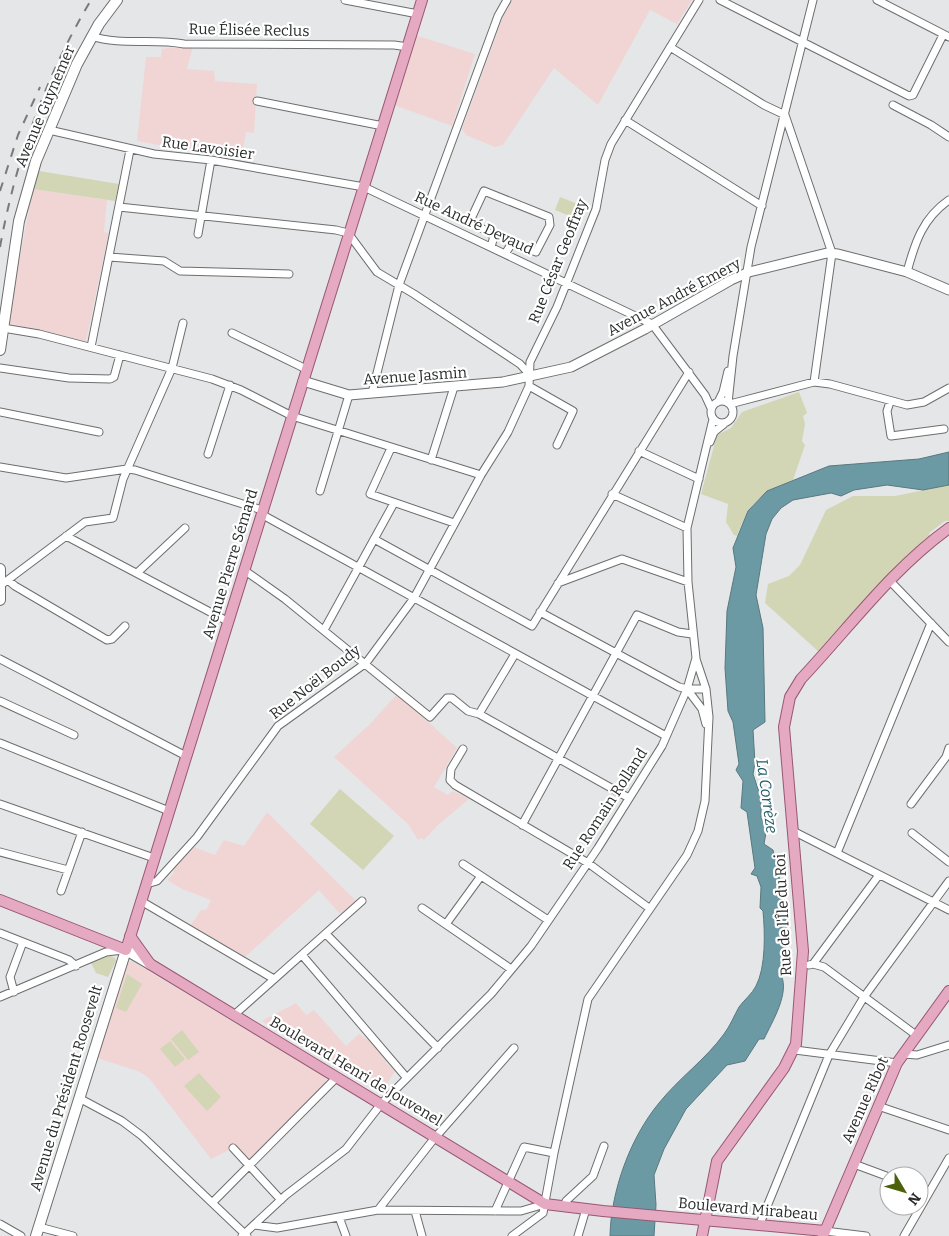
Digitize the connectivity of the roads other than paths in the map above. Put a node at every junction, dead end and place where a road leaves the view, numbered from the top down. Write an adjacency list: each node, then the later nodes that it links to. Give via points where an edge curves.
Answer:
1 (117, 0): 10 (main road, Avenue Guynemer)
2 (345, 0): 9 (street)
3 (422, 0): 9 (main road, Avenue Pierre Sémard)
4 (507, 0): 29 (street, via 498,16)
5 (699, 0): 14 (street, Rue César Geoffray)
6 (720, 0): 12 (street)
7 (813, 0): 12 (street)
8 (877, 0): 11 (street)
9 (418, 14): 13 (main road, Avenue Pierre Sémard)
10 (91, 36): 13 (street, Rue Élisée Reclus, via 184,44); 20 (main road, Avenue Guynemer)
11 (946, 36): 12 (street, via 909,96)
12 (802, 42): 17 (street)
13 (408, 47): 19 (main road, Avenue Pierre Sémard)
14 (670, 47): 17 (street); 18 (street, Rue César Geoffray)
15 (257, 100): 19 (street)
16 (893, 105): 21 (street)
17 (785, 115): 26 (street); 33 (street)
18 (625, 120): 26 (street); 39 (street, Rue César Geoffray, via 605,160 596,209)
19 (383, 126): 24 (main road, Avenue Pierre Sémard)
20 (49, 130): 22 (street, Rue Lavoisier); 44 (main road, Avenue Guynemer, via 36,161 19,221)
21 (949, 137)
22 (130, 150): 23 (street, Rue Lavoisier); 27 (street)
23 (211, 160): 24 (street, Rue Lavoisier); 28 (street)
24 (364, 187): 29 (street, Rue André Devaud); 31 (main road, Avenue Pierre Sémard)
25 (949, 200): 37 (street, via 931,215 919,232)
26 (762, 206): 36 (street)
27 (119, 207): 28 (street); 35 (street)
28 (200, 215): 30 (street); 31 (street)
29 (425, 215): 32 (street, Rue André Devaud); 40 (street)
30 (198, 234)
31 (348, 234): 40 (street, via 376,272); 52 (main road, Avenue Pierre Sémard)
32 (491, 247): 34 (street, Rue André Devaud); 34 (street, via 494,236 470,221 484,191 549,217 550,225 536,252 512,243)
33 (832, 253): 36 (street, Avenue André Emery); 37 (street, Avenue André Emery); 56 (street)
34 (506, 254): 39 (street, Rue André Devaud)
35 (109, 257): 38 (street, via 164,261 180,271); 46 (street)
36 (748, 272): 43 (street, Avenue André Emery); 49 (street)
37 (906, 272): 41 (street, Avenue André Emery)
38 (289, 274)
39 (566, 281): 43 (street, Rue André Devaud); 54 (street, Rue César Geoffray, via 530,362)
40 (399, 285): 54 (street, via 520,364); 61 (street)
41 (949, 290)
42 (183, 324): 51 (street)
43 (652, 324): 53 (street); 54 (street, Avenue André Emery, via 583,362)
44 (3, 328): 46 (street); 47 (main road, Avenue Guynemer)
45 (232, 333): 52 (street)
46 (91, 347): 48 (street)
47 (0, 350)
48 (120, 355): 50 (street, via 114,376 110,379 69,378); 51 (street)
49 (732, 356): 65 (street, via 723,392); 66 (street)
50 (0, 368)
51 (172, 368): 57 (street); 82 (street)
52 (306, 369): 55 (main road, Avenue Pierre Sémard)
53 (689, 372): 65 (street); 77 (street)
54 (530, 375): 58 (street, Rue Noël Boudy); 59 (street, Avenue Jasmin, via 504,382)
55 (303, 382): 62 (street, Avenue Jasmin); 68 (main road, Avenue Pierre Sémard)
56 (814, 382): 63 (street); 64 (street)
57 (230, 385): 68 (street); 78 (street)
58 (529, 386): 75 (street, via 573,411); 83 (street, Rue Noël Boudy, via 508,432)
59 (454, 388): 61 (street, Avenue Jasmin); 79 (street)
60 (949, 388): 64 (street, via 917,404)
61 (372, 393): 62 (street, Avenue Jasmin)
62 (349, 395): 73 (street)
63 (770, 395): 66 (street); 69 (street, via 742,407)
64 (890, 402): 72 (street, via 887,411 891,436)
65 (715, 404): 66 (street); 70 (street)
66 (729, 404): 69 (street, via 733,408)
67 (0, 412): 74 (street)
68 (292, 416): 73 (street); 88 (main road, Avenue Pierre Sémard)
69 (732, 417): 71 (street)
70 (713, 419): 71 (street, via 717,423); 80 (street, Rue Romain Rolland)
71 (726, 423): 80 (street, Rue Romain Rolland, via 714,432)
72 (944, 428)
73 (338, 431): 76 (street); 85 (street)
74 (99, 432)
75 (557, 445)
76 (391, 448): 79 (street); 87 (street, via 370,494)
77 (640, 451): 84 (street); 86 (street)
78 (208, 454)
79 (431, 460): 83 (street)
80 (702, 466): 84 (street, Rue Romain Rolland)
81 (0, 467): 82 (street, via 66,478)
82 (127, 469): 88 (street); 93 (street, via 113,518 85,522)
83 (481, 475): 89 (street, Rue Noël Boudy)
84 (699, 479): 91 (street, Rue Romain Rolland)
85 (320, 491)
86 (612, 494): 91 (street); 101 (street)
87 (394, 503): 89 (street); 94 (street)
88 (261, 512): 95 (street); 98 (main road, Avenue Pierre Sémard)
89 (454, 523): 97 (street, Rue Noël Boudy)
90 (185, 528): 99 (street)
91 (688, 528): 102 (street, Rue Romain Rolland)
92 (949, 528): 100 (main road, Rue de l'Île du Roi, via 916,554)
93 (66, 536): 99 (street); 103 (street)
94 (374, 539): 95 (street); 97 (street)
95 (358, 568): 104 (street); 110 (street)
96 (0, 569): 103 (main road)
97 (430, 569): 104 (street, Rue Noël Boudy); 106 (street, via 532,626)
98 (244, 570): 107 (main road, Avenue Pierre Sémard); 110 (street)
99 (137, 573): 107 (street)
100 (890, 581): 108 (street); 137 (main road, Rue de l'Île du Roi, via 801,679 790,697 784,726)
101 (558, 582): 102 (street, via 622,559); 106 (street)
102 (688, 582): 111 (street, Rue Romain Rolland)
103 (5, 583): 105 (main road); 109 (street, via 107,640)
104 (414, 598): 113 (street); 117 (street, Rue Noël Boudy)
105 (0, 600)
106 (540, 612): 114 (street)
107 (229, 622): 129 (main road, Avenue Pierre Sémard)
108 (931, 623): 112 (street); 141 (street)
109 (124, 626)
110 (324, 630): 117 (street)
111 (692, 634): 114 (street, via 678,632 637,615); 116 (street, Rue Romain Rolland)
112 (949, 642)
113 (514, 654): 120 (street); 122 (street)
114 (616, 654): 118 (street); 120 (street)
115 (0, 658): 129 (street)
116 (696, 658): 118 (street, Rue Romain Rolland); 119 (street)
117 (366, 664): 122 (street, via 430,717 447,698 452,698 468,711); 150 (street, Rue Noël Boudy, via 278,726 190,846 157,881)
118 (687, 690): 119 (street); 123 (street, via 702,709); 125 (street, Rue Romain Rolland)
119 (706, 690): 123 (street)
120 (592, 697): 125 (street); 131 (street)
121 (0, 701): 124 (street)
122 (480, 714): 131 (street)
123 (707, 729): 157 (street, via 705,801 698,831 687,855)
124 (74, 735)
125 (666, 736): 132 (street, Rue Romain Rolland)
126 (0, 743): 135 (street)
127 (949, 748): 130 (street)
128 (463, 750): 136 (street, via 452,769 450,780)
129 (186, 756): 135 (main road, Avenue Pierre Sémard)
130 (947, 757): 134 (street)
131 (558, 759): 132 (street); 136 (street)
132 (629, 798): 144 (street, Rue Romain Rolland)
133 (0, 804): 138 (street)
134 (911, 804)
135 (169, 811): 142 (main road, Avenue Pierre Sémard)
136 (522, 825): 144 (street)
137 (794, 831): 141 (street); 167 (main road, Rue de l'Île du Roi)
138 (82, 832): 142 (street); 146 (street)
139 (912, 832): 143 (street)
140 (0, 852): 146 (street)
141 (837, 853): 147 (street)
142 (154, 858): 150 (main road, Avenue Pierre Sémard)
143 (949, 862)
144 (588, 863): 157 (street); 159 (street, Rue Romain Rolland)
145 (463, 864): 148 (street)
146 (68, 870): 151 (street)
147 (879, 875): 155 (street); 167 (street)
148 (481, 876): 159 (street); 160 (street)
149 (949, 881): 155 (street)
150 (146, 882): 153 (main road, Avenue Pierre Sémard)
151 (61, 891)
152 (0, 900): 165 (main road)
153 (141, 901): 163 (main road, Avenue Pierre Sémard); 171 (street)
154 (362, 901): 162 (street)
155 (933, 902): 158 (street); 175 (street)
156 (422, 908): 160 (street)
157 (649, 908): 193 (street, via 588,999)
158 (949, 910)
159 (548, 920): 170 (street, Rue Romain Rolland)
160 (446, 924): 170 (street)
161 (0, 933): 164 (street)
162 (326, 934): 166 (street); 179 (street)
163 (130, 936): 165 (main road, Avenue Pierre Sémard); 168 (main road, Boulevard Henri de Jouvenel)
164 (23, 942): 169 (street, via 69,960); 173 (street, via 10,978)
165 (126, 950): 168 (main road, Boulevard Henri de Jouvenel); 169 (street, via 106,952); 186 (main road, Avenue du Président Roosevelt)
166 (302, 955): 171 (street); 184 (street)
167 (809, 962): 175 (street, via 824,967); 181 (main road, Rue de l'Île du Roi)
168 (150, 964): 176 (main road, Boulevard Henri de Jouvenel)
169 (76, 966): 173 (street)
170 (511, 969): 179 (street, Rue Romain Rolland)
171 (274, 978): 176 (street)
172 (949, 991): 177 (main road, Avenue Ribot)
173 (14, 992): 174 (street)
174 (0, 997)
175 (864, 997): 177 (street); 182 (street)
176 (234, 1015): 185 (main road, Boulevard Henri de Jouvenel)
177 (916, 1035): 183 (main road, Avenue Ribot)
178 (949, 1045): 183 (street)
179 (438, 1048): 184 (street, Rue Romain Rolland)
180 (514, 1048): 190 (street)
181 (795, 1050): 182 (street); 211 (main road, Rue de l'Île du Roi, via 717,1161)
182 (829, 1054): 183 (street); 215 (street)
183 (900, 1059): 188 (main road, Avenue Ribot)
184 (406, 1077): 187 (street, Rue Romain Rolland)
185 (330, 1081): 187 (main road, Boulevard Henri de Jouvenel); 196 (street)
186 (79, 1098): 201 (street, via 122,1121 142,1136); 217 (main road, Avenue du Président Roosevelt)
187 (381, 1104): 190 (main road, Boulevard Henri de Jouvenel); 200 (street, Rue Romain Rolland, via 346,1149)
188 (878, 1106): 189 (street); 195 (main road, Avenue Ribot)
189 (949, 1130)
190 (436, 1137): 198 (main road, Boulevard Henri de Jouvenel); 206 (street)
191 (604, 1146): 203 (street, via 593,1176 566,1201)
192 (236, 1149): 196 (street)
193 (554, 1153): 198 (street, via 524,1147); 202 (street)
194 (949, 1158): 199 (street)
195 (854, 1164): 197 (street); 218 (main road, Avenue Ribot)
196 (250, 1166): 200 (street); 201 (street)
197 (879, 1173)
198 (509, 1181): 202 (main road, Boulevard Henri de Jouvenel); 208 (street)
199 (929, 1192)
200 (281, 1200): 214 (street, Rue Romain Rolland)
201 (213, 1202): 219 (street)
202 (545, 1204): 203 (main road); 204 (street); 212 (street, via 544,1213)
203 (565, 1207): 205 (main road)
204 (531, 1208): 208 (street); 212 (street, via 533,1218)
205 (586, 1209): 211 (main road, Boulevard Mirabeau); 226 (street)
206 (378, 1210): 207 (street); 210 (street)
207 (415, 1211): 208 (street); 224 (street)
208 (495, 1211)
209 (915, 1216): 230 (street)
210 (339, 1217): 214 (street, via 277,1228); 223 (street)
211 (705, 1220): 215 (main road, Boulevard Mirabeau); 227 (main road, Rue de l'Île du Roi)
212 (530, 1223): 225 (street)
213 (0, 1224): 216 (street)
214 (254, 1225): 219 (street, Rue Romain Rolland)
215 (759, 1226): 218 (main road, Boulevard Mirabeau)
216 (13, 1231): 220 (street); 221 (street)
217 (37, 1231): 222 (street)
218 (824, 1234): 228 (street)
219 (245, 1235)
220 (7, 1236)
221 (21, 1236)
222 (73, 1236)
223 (346, 1236)
224 (422, 1236)
225 (512, 1236)
226 (578, 1236)
227 (702, 1236)
228 (856, 1236): 229 (street)
229 (866, 1236)
230 (904, 1236)

